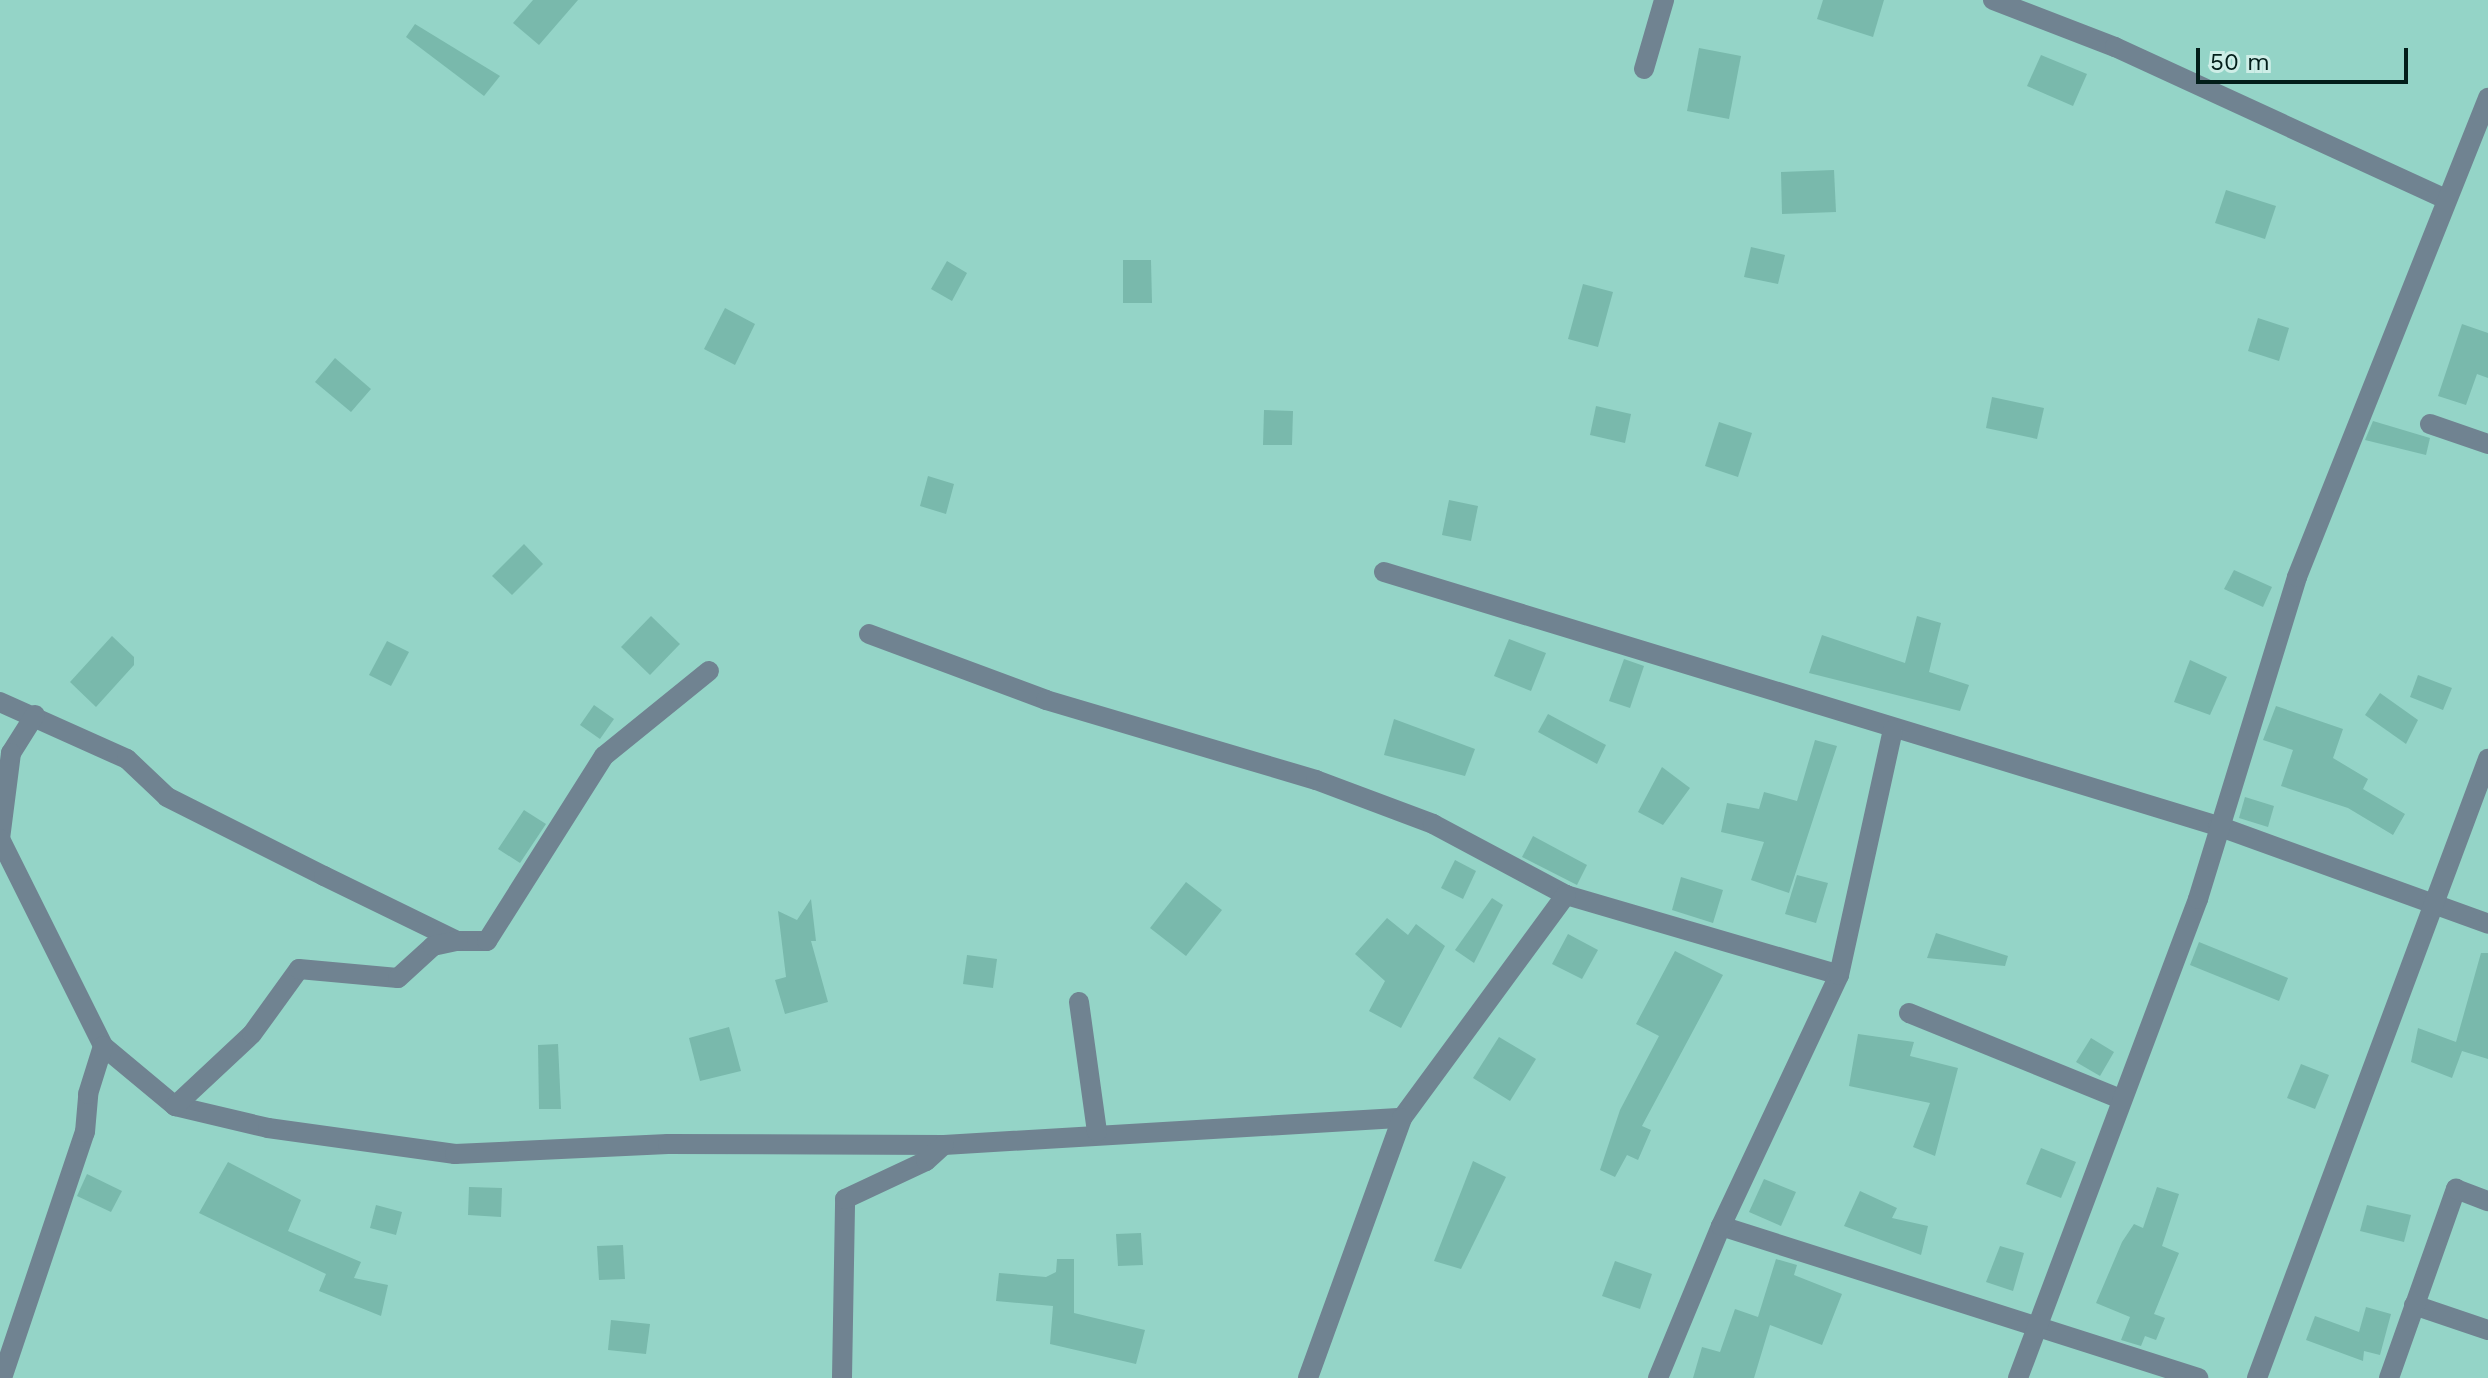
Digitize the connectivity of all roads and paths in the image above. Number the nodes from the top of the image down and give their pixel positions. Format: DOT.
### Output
graph roads {
  1 [pos="1664,0"];
  2 [pos="1993,0"];
  3 [pos="1644,69"];
  4 [pos="2488,98"];
  5 [pos="2445,199"];
  6 [pos="2430,424"];
  7 [pos="2488,444"];
  8 [pos="1384,572"];
  9 [pos="869,634"];
  10 [pos="709,671"];
  11 [pos="0,702"];
  12 [pos="35,715"];
  13 [pos="1893,730"];
  14 [pos="2488,759"];
  15 [pos="2218,826"];
  16 [pos="1566,895"];
  17 [pos="2430,904"];
  18 [pos="2488,924"];
  19 [pos="457,941"];
  20 [pos="1839,975"];
  21 [pos="1079,1002"];
  22 [pos="1909,1013"];
  23 [pos="103,1046"];
  24 [pos="2121,1099"];
  25 [pos="175,1106"];
  26 [pos="1402,1118"];
  27 [pos="1097,1132"];
  28 [pos="944,1145"];
  29 [pos="2488,1201"];
  30 [pos="1721,1226"];
  31 [pos="2414,1305"];
  32 [pos="2039,1323"];
  33 [pos="2488,1330"];
  34 [pos="2,1378"];
  35 [pos="842,1378"];
  36 [pos="1308,1378"];
  37 [pos="1658,1378"];
  38 [pos="2018,1378"];
  39 [pos="2198,1378"];
  40 [pos="2257,1378"];
  41 [pos="2389,1378"];
  1 -- 3 [label="street"];
  2 -- 5 [label="street"];
  4 -- 5 [label="street"];
  5 -- 15 [label="street"];
  6 -- 7 [label="street"];
  8 -- 13 [label="street"];
  9 -- 16 [label="street"];
  10 -- 19 [label="street"];
  11 -- 12 [label="street"];
  12 -- 19 [label="street"];
  12 -- 23 [label="street"];
  13 -- 15 [label="street"];
  13 -- 20 [label="street"];
  14 -- 17 [label="street"];
  15 -- 17 [label="street"];
  15 -- 24 [label="street"];
  16 -- 20 [label="street"];
  16 -- 26 [label="street"];
  17 -- 18 [label="street"];
  17 -- 40 [label="street"];
  19 -- 25 [label="street"];
  20 -- 30 [label="street"];
  21 -- 27 [label="street"];
  22 -- 24 [label="street"];
  23 -- 25 [label="street"];
  23 -- 34 [label="street"];
  24 -- 32 [label="street"];
  25 -- 28 [label="street"];
  26 -- 27 [label="street"];
  26 -- 36 [label="street"];
  27 -- 28 [label="street"];
  28 -- 35 [label="street"];
  29 -- 31 [label="street"];
  30 -- 32 [label="street"];
  30 -- 37 [label="street"];
  31 -- 33 [label="street"];
  31 -- 41 [label="street"];
  32 -- 38 [label="street"];
  32 -- 39 [label="street"];
}
